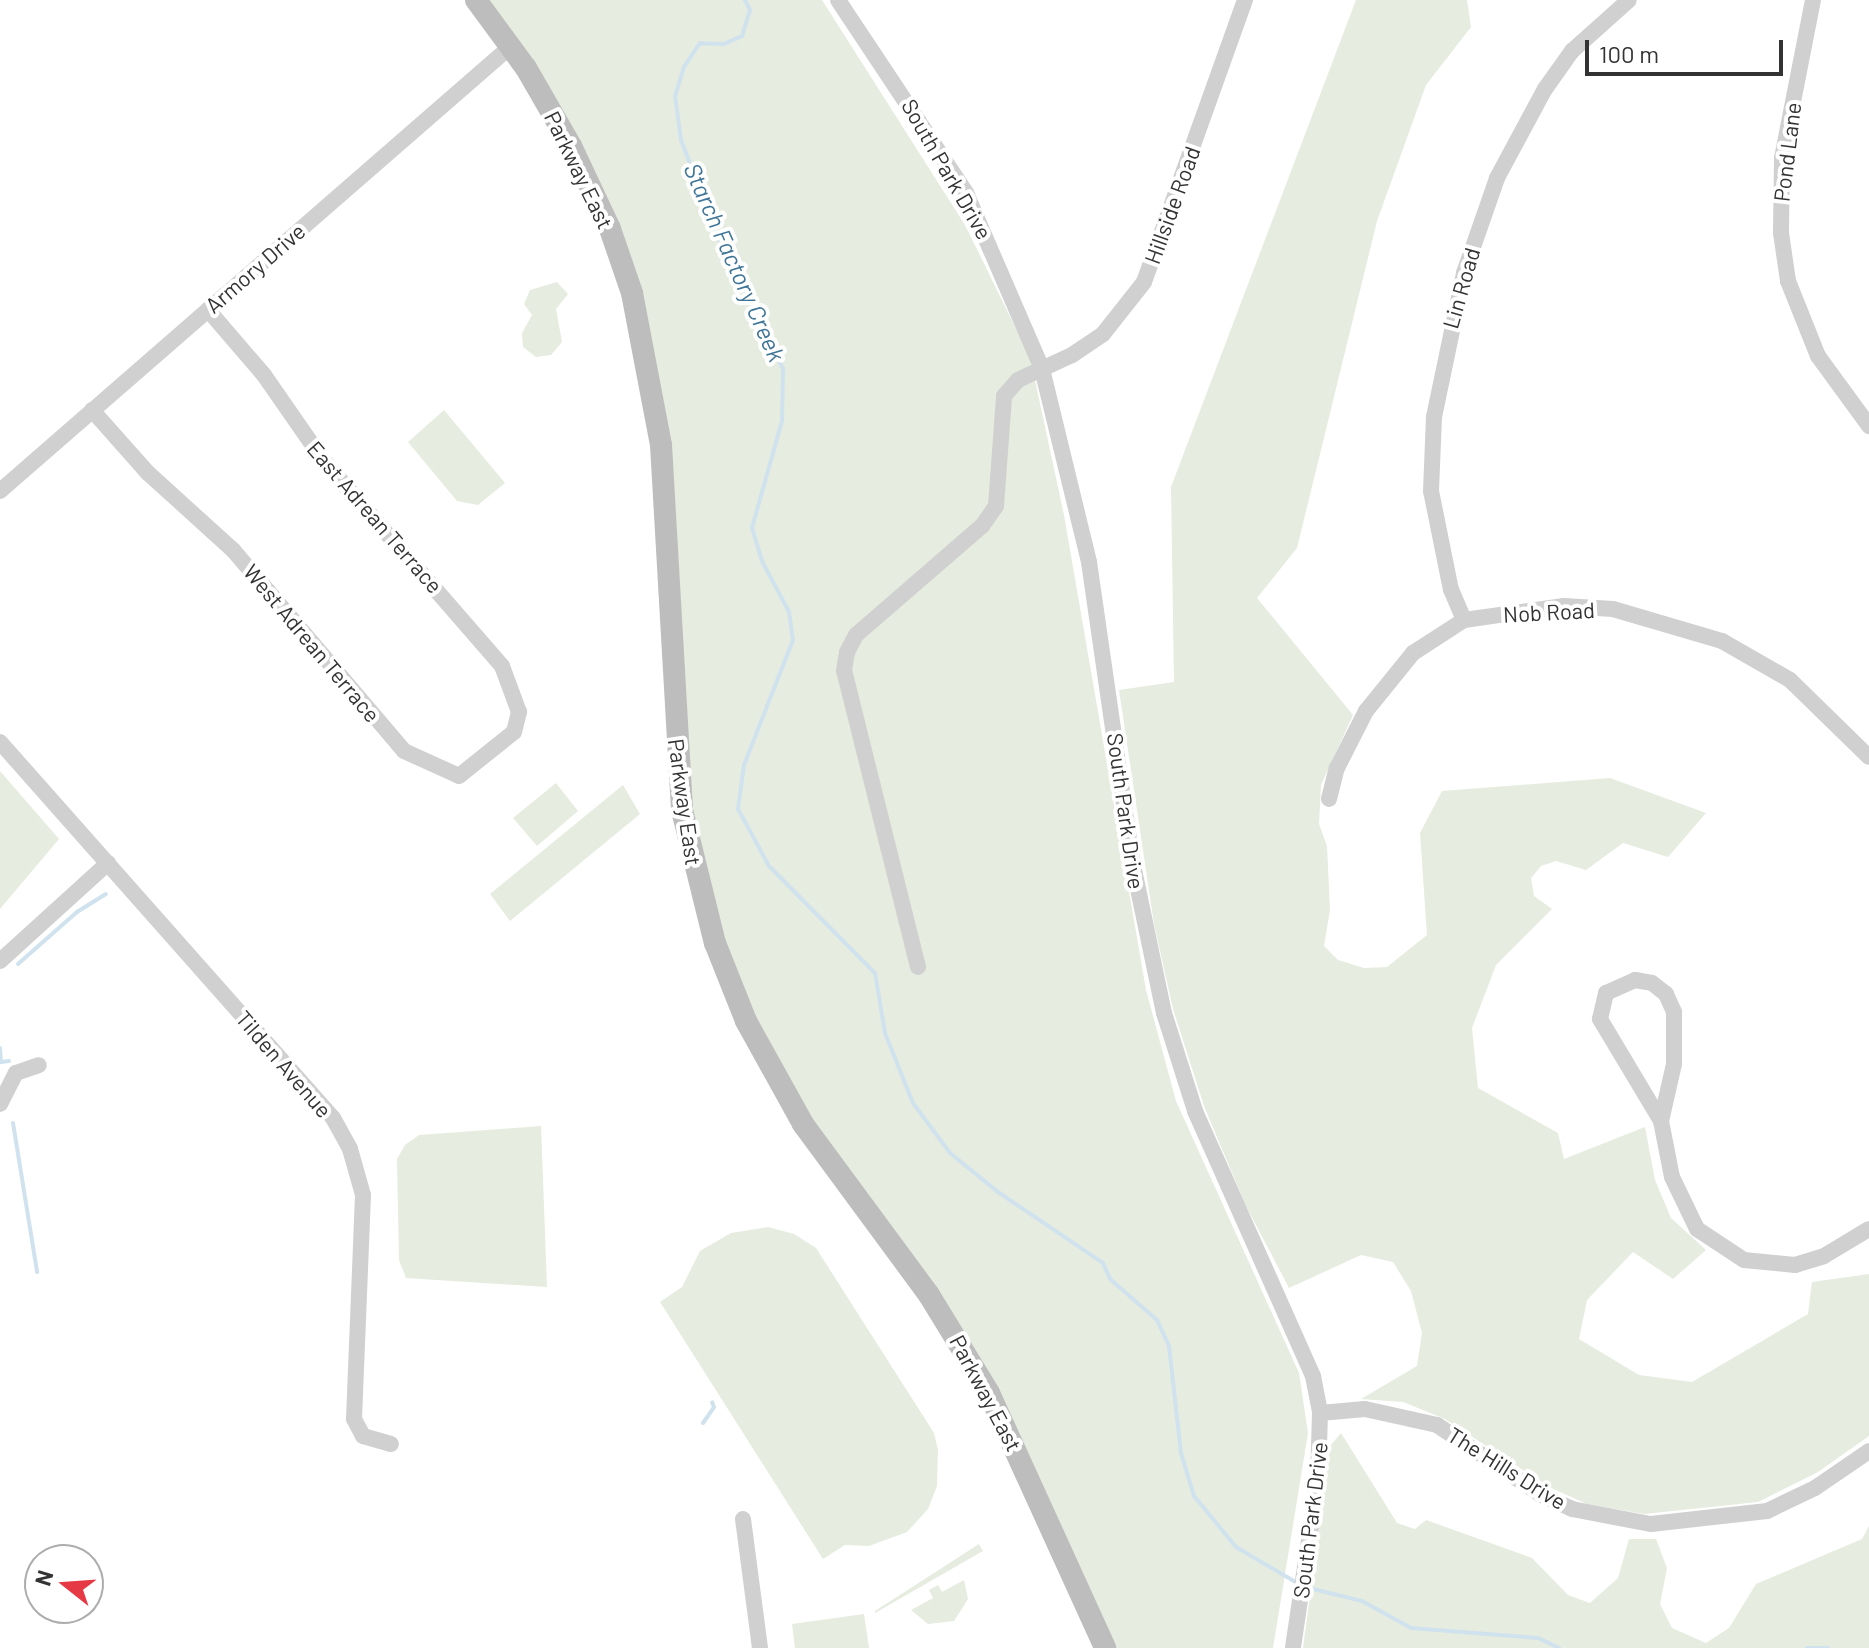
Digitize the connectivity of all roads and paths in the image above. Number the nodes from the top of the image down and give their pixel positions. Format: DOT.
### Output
graph roads {
  1 [pos="476,0"];
  2 [pos="838,0"];
  3 [pos="1245,0"];
  4 [pos="1629,0"];
  5 [pos="1813,0"];
  6 [pos="511,46"];
  7 [pos="208,310"];
  8 [pos="1042,369"];
  9 [pos="92,410"];
  10 [pos="1869,426"];
  11 [pos="0,491"];
  12 [pos="1464,620"];
  13 [pos="511,687"];
  14 [pos="0,742"];
  15 [pos="1869,757"];
  16 [pos="1329,799"];
  17 [pos="108,863"];
  18 [pos="0,961"];
  19 [pos="918,967"];
  20 [pos="39,1065"];
  21 [pos="0,1104"];
  22 [pos="1661,1121"];
  23 [pos="1869,1229"];
  24 [pos="1320,1413"];
  25 [pos="391,1444"];
  26 [pos="1869,1451"];
  27 [pos="743,1519"];
  28 [pos="1078,1596"];
  29 [pos="760,1648"];
  30 [pos="1089,1648"];
  31 [pos="1105,1648"];
  32 [pos="1293,1648"];
  1 -- 6 [label="street, Parkway East"];
  2 -- 8 [label="street, South Park Drive"];
  3 -- 8 [label="street, Hillside Road"];
  4 -- 12 [label="street, Lin Road"];
  5 -- 10 [label="street, Pond Lane"];
  6 -- 7 [label="street, Armory Drive"];
  6 -- 28 [label="street, Parkway East"];
  7 -- 9 [label="street, Armory Drive"];
  7 -- 13 [label="street, East Adrean Terrace"];
  8 -- 19 [label="street, Hillside Road"];
  8 -- 24 [label="street, South Park Drive"];
  9 -- 11 [label="street, Armory Drive"];
  9 -- 13 [label="street, West Adrean Terrace"];
  12 -- 15 [label="street, Nob Road"];
  12 -- 16 [label="street, Nob Road"];
  14 -- 17 [label="street, Tilden Avenue"];
  17 -- 18 [label="street"];
  17 -- 25 [label="street, Tilden Avenue"];
  20 -- 21 [label="street"];
  22 -- 22 [label="street"];
  22 -- 23 [label="street"];
  24 -- 26 [label="street, The Hills Drive"];
  24 -- 32 [label="street, South Park Drive"];
  27 -- 29 [label="street"];
  28 -- 30 [label="street, Parkway East"];
  28 -- 31 [label="street, Parkway East"];
}
